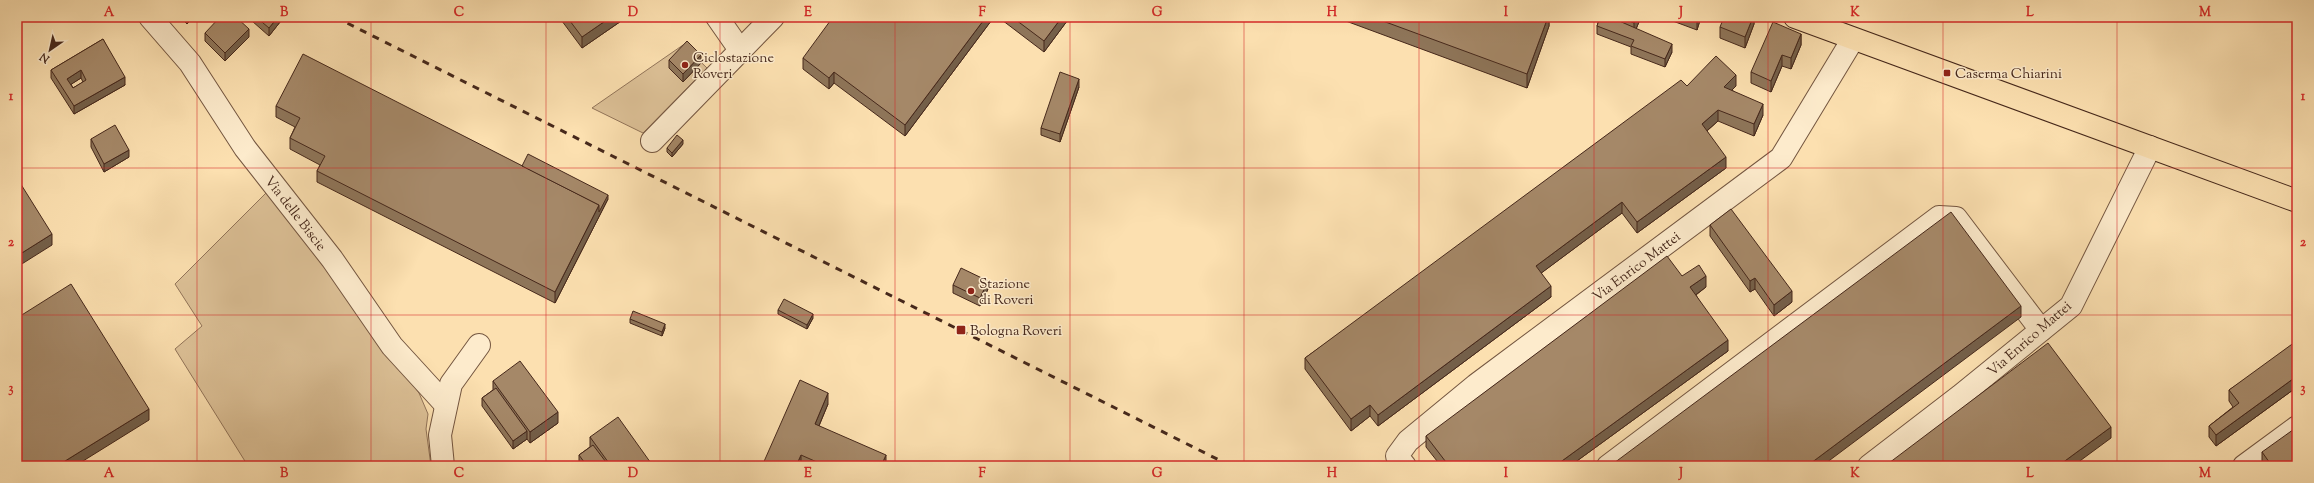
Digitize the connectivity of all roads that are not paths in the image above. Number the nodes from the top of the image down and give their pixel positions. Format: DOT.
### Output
graph roads {
  1 [pos="150,17"];
  2 [pos="716,17"];
  3 [pos="773,17"];
  4 [pos="1795,17"];
  5 [pos="1853,39"];
  6 [pos="740,50"];
  7 [pos="652,141"];
  8 [pos="2150,147"];
  9 [pos="2297,201"];
  10 [pos="2041,330"];
  11 [pos="479,345"];
  12 [pos="446,405"];
  13 [pos="2297,427"];
  14 [pos="443,466"];
  15 [pos="1405,466"];
  16 [pos="1608,466"];
  17 [pos="1869,466"];
  18 [pos="2244,466"];
  1 -- 12 [label="street, Via delle Biscie"];
  2 -- 6 [label="street"];
  3 -- 6 [label="street"];
  4 -- 5 [label="main road"];
  5 -- 8 [label="main road"];
  5 -- 15 [label="street, Via Enrico Mattei"];
  6 -- 7 [label="street"];
  8 -- 9 [label="main road"];
  8 -- 10 [label="street, Via Enrico Mattei"];
  10 -- 16 [label="street"];
  10 -- 17 [label="street, Via Enrico Mattei"];
  11 -- 12 [label="street"];
  12 -- 14 [label="street"];
  13 -- 18 [label="street"];
}
